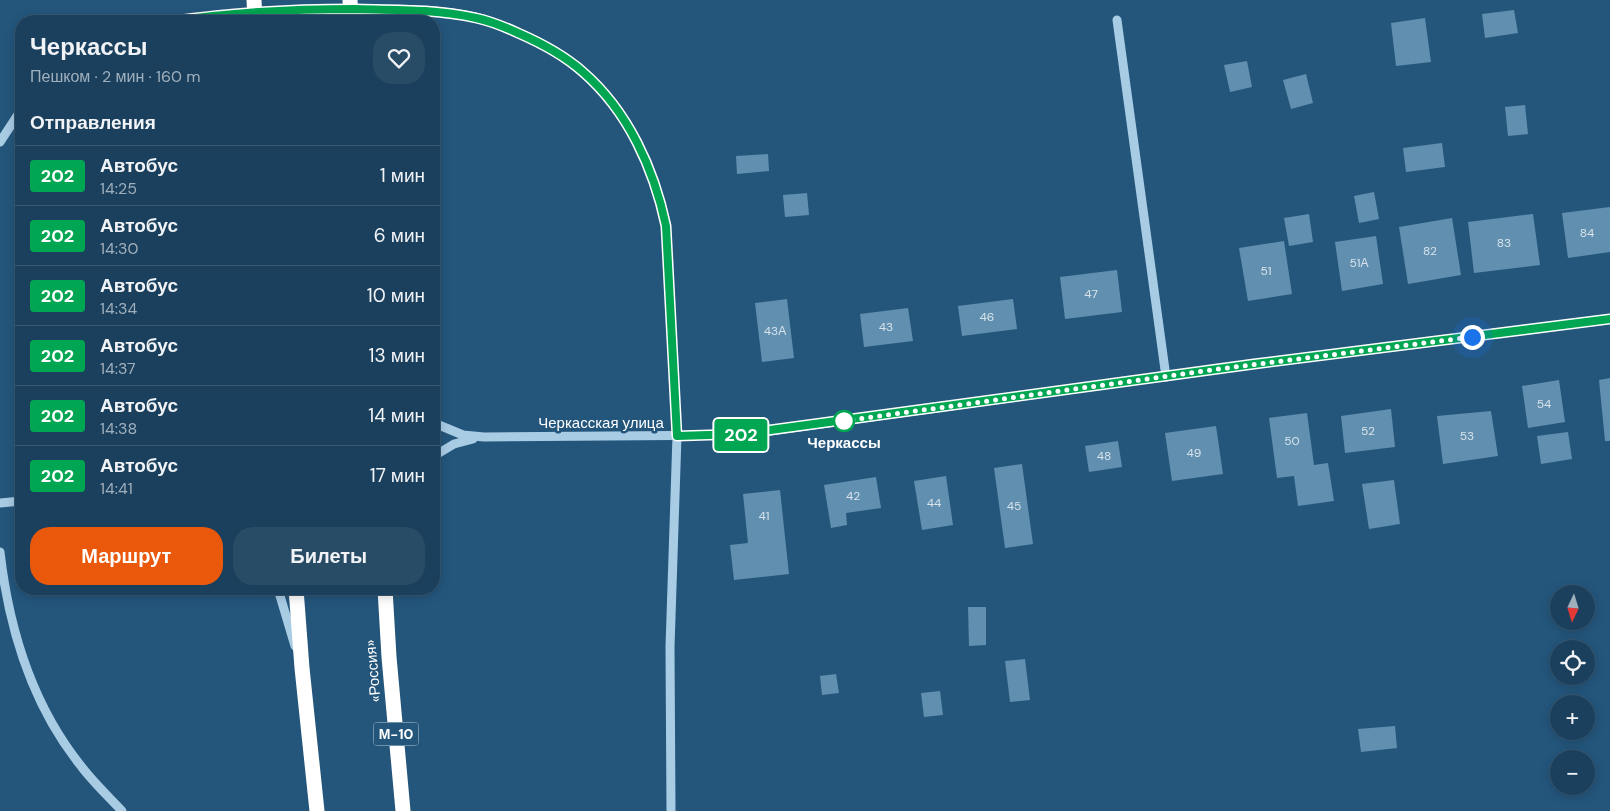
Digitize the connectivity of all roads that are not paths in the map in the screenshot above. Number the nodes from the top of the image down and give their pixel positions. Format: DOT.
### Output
graph roads {
  1 [pos="254,0"];
  2 [pos="350,0"];
  3 [pos="221,15"];
  4 [pos="255,15"];
  5 [pos="351,15"];
  6 [pos="1118,20"];
  7 [pos="15,119"];
  8 [pos="0,142"];
  9 [pos="1610,319"];
  10 [pos="1166,377"];
  11 [pos="440,425"];
  12 [pos="677,436"];
  13 [pos="484,437"];
  14 [pos="440,452"];
  15 [pos="15,502"];
  16 [pos="0,503"];
  17 [pos="0,552"];
  18 [pos="280,595"];
  19 [pos="296,595"];
  20 [pos="385,595"];
  21 [pos="391,595"];
  22 [pos="389,657"];
  23 [pos="302,668"];
  24 [pos="122,811"];
  25 [pos="317,811"];
  26 [pos="403,811"];
  27 [pos="671,811"];
  1 -- 4 [label="highway, bridge"];
  2 -- 5 [label="highway, bridge"];
  3 -- 12 [label="street"];
  6 -- 10 [label="street"];
  7 -- 8 [label="street"];
  9 -- 10 [label="street, Черкасская улица"];
  10 -- 12 [label="street, Черкасская улица"];
  11 -- 13 [label="street, Черкасская улица"];
  12 -- 13 [label="street, Черкасская улица"];
  12 -- 27 [label="street"];
  13 -- 14 [label="street, Черкасская улица"];
  15 -- 16 [label="street"];
  17 -- 24 [label="street"];
  18 -- 23 [label="street"];
  19 -- 23 [label="highway"];
  20 -- 22 [label="highway, «Россия» / М-10"];
  21 -- 22 [label="street"];
  22 -- 26 [label="highway, «Россия» / М-10"];
  23 -- 25 [label="highway"];
}
